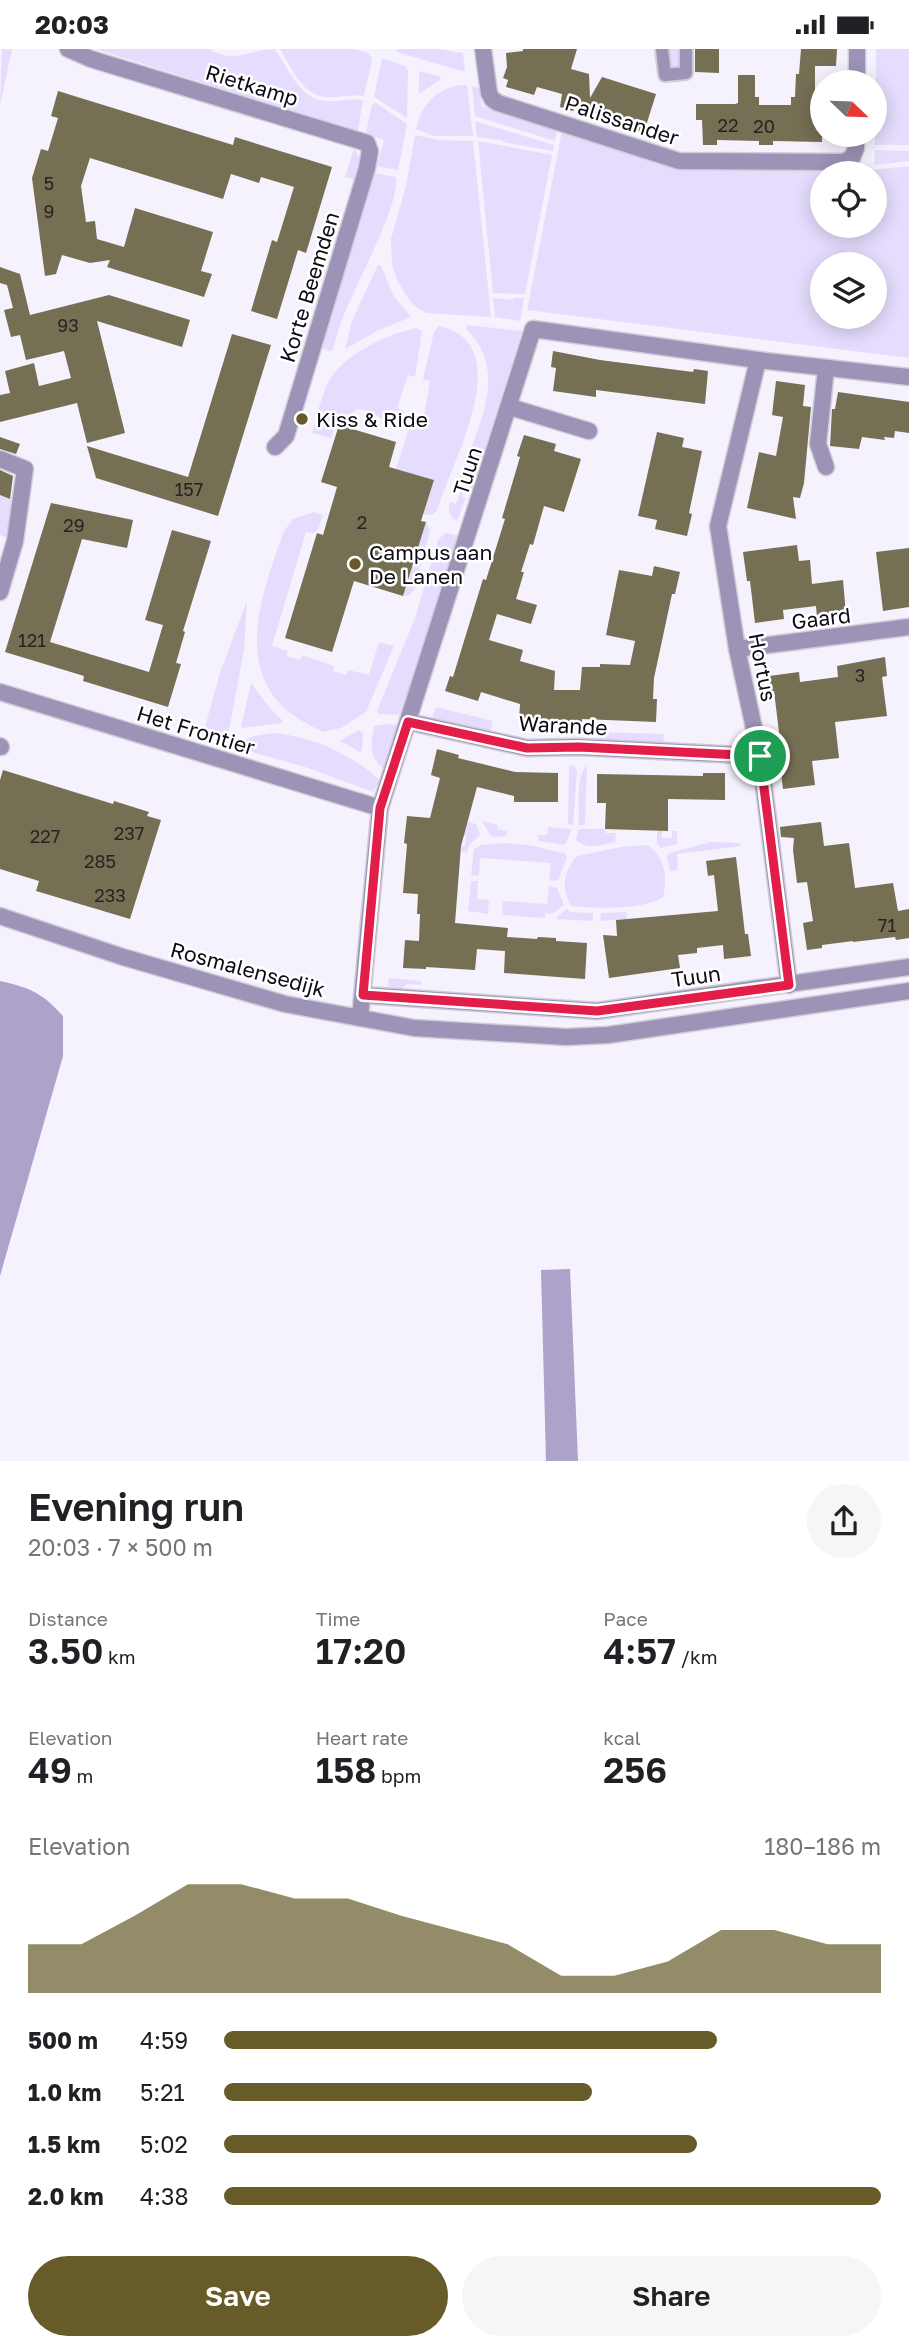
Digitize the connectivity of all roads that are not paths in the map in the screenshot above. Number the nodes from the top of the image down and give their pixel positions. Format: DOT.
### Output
graph roads {
  1 [pos="68,49"];
  2 [pos="483,49"];
  3 [pos="662,49"];
  4 [pos="686,49"];
  5 [pos="857,49"];
  6 [pos="857,70"];
  7 [pos="361,140"];
  8 [pos="856,147"];
  9 [pos="758,360"];
  10 [pos="826,368"];
  11 [pos="909,377"];
  12 [pos="510,407"];
  13 [pos="589,431"];
  14 [pos="275,447"];
  15 [pos="0,459"];
  16 [pos="826,467"];
  17 [pos="0,592"];
  18 [pos="909,627"];
  19 [pos="737,649"];
  20 [pos="0,692"];
  21 [pos="408,722"];
  22 [pos="760,756"];
  23 [pos="380,808"];
  24 [pos="0,916"];
  25 [pos="909,967"];
  26 [pos="789,985"];
  27 [pos="909,991"];
  28 [pos="363,995"];
  29 [pos="360,1018"];
  1 -- 7 [label="street, Rietkamp"];
  2 -- 8 [label="street, Palissander"];
  3 -- 4 [label="street"];
  5 -- 6 [label="street"];
  7 -- 14 [label="street, Korte Beemden"];
  9 -- 10 [label="street, Tuun"];
  9 -- 12 [label="street, Tuun"];
  9 -- 19 [label="street, Hortus"];
  10 -- 11 [label="street, Tuun"];
  10 -- 16 [label="street"];
  12 -- 13 [label="street"];
  12 -- 21 [label="street, Tuun"];
  15 -- 17 [label="street"];
  18 -- 19 [label="street, Gaard"];
  19 -- 22 [label="street, Hortus"];
  20 -- 23 [label="street, Het Frontier"];
  21 -- 22 [label="street, Warande"];
  21 -- 23 [label="street, Tuun"];
  22 -- 26 [label="street, Hortus"];
  23 -- 28 [label="street, Tuun"];
  24 -- 29 [label="street, Rosmalensedijk"];
  25 -- 26 [label="street, Tuun"];
  26 -- 28 [label="street, Tuun"];
  27 -- 29 [label="street, Rosmalensedijk"];
  28 -- 29 [label="street, Tuun"];
}
